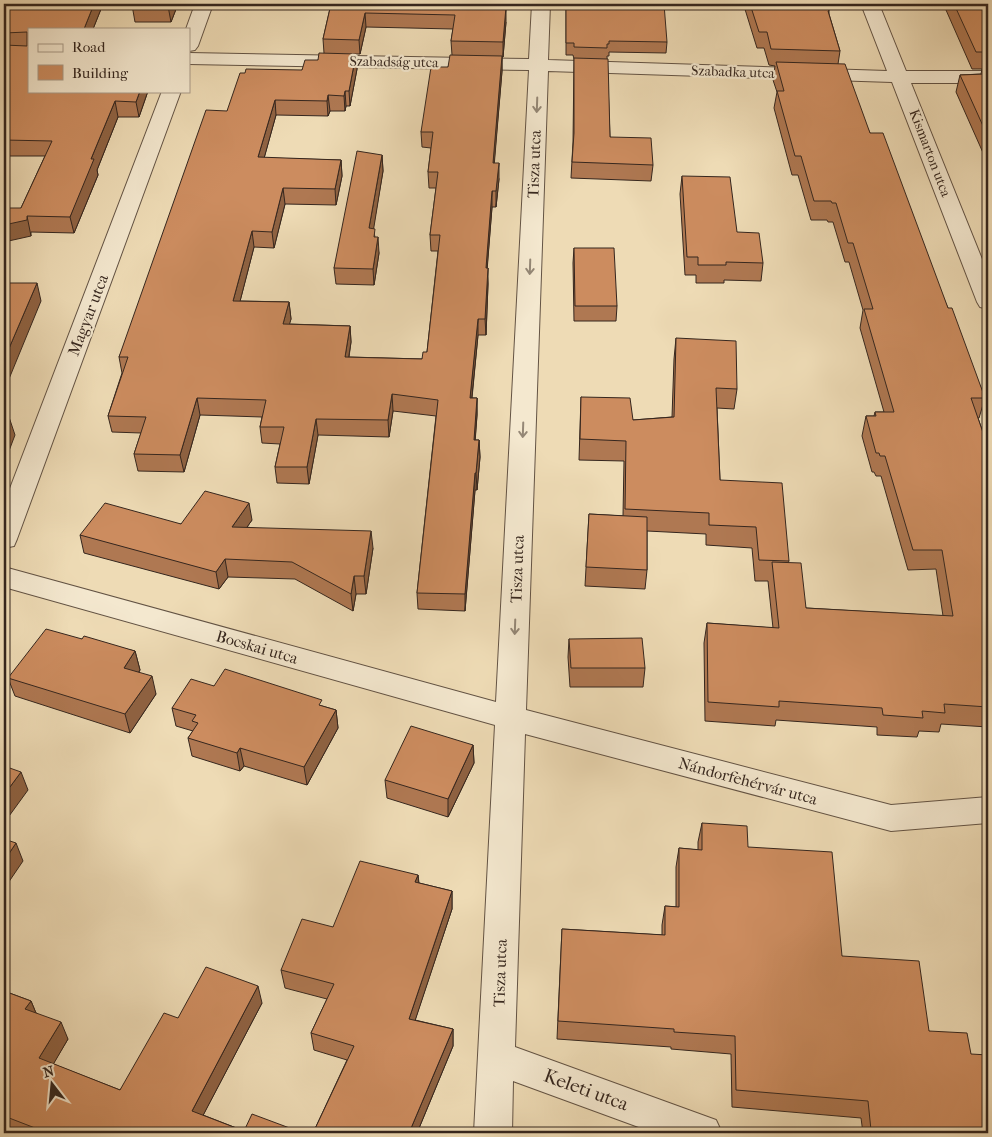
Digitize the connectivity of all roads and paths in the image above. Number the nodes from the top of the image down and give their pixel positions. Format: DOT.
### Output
graph roads {
  1 [pos="204,4"];
  2 [pos="541,4"];
  3 [pos="870,4"];
  4 [pos="190,43"];
  5 [pos="190,58"];
  6 [pos="538,65"];
  7 [pos="988,77"];
  8 [pos="900,78"];
  9 [pos="172,92"];
  10 [pos="988,302"];
  11 [pos="4,539"];
  12 [pos="4,577"];
  13 [pos="511,718"];
  14 [pos="988,810"];
  15 [pos="496,1057"];
  16 [pos="493,1133"];
  17 [pos="703,1133"];
  1 -- 4 [label="street"];
  2 -- 6 [label="street, Tisza utca"];
  3 -- 8 [label="street, Kismarton utca"];
  5 -- 6 [label="street, Szabadság utca"];
  6 -- 8 [label="street, Szabadka utca"];
  6 -- 13 [label="street, Tisza utca, one-way"];
  7 -- 8 [label="street, Szabadka utca"];
  8 -- 10 [label="street, Kismarton utca"];
  9 -- 11 [label="street, Magyar utca"];
  12 -- 13 [label="street, Bocskai utca"];
  13 -- 14 [label="street, Nándorfehérvár utca"];
  13 -- 15 [label="street, Tisza utca"];
  15 -- 16 [label="street, Tisza utca"];
  15 -- 17 [label="street, Keleti utca"];
}
